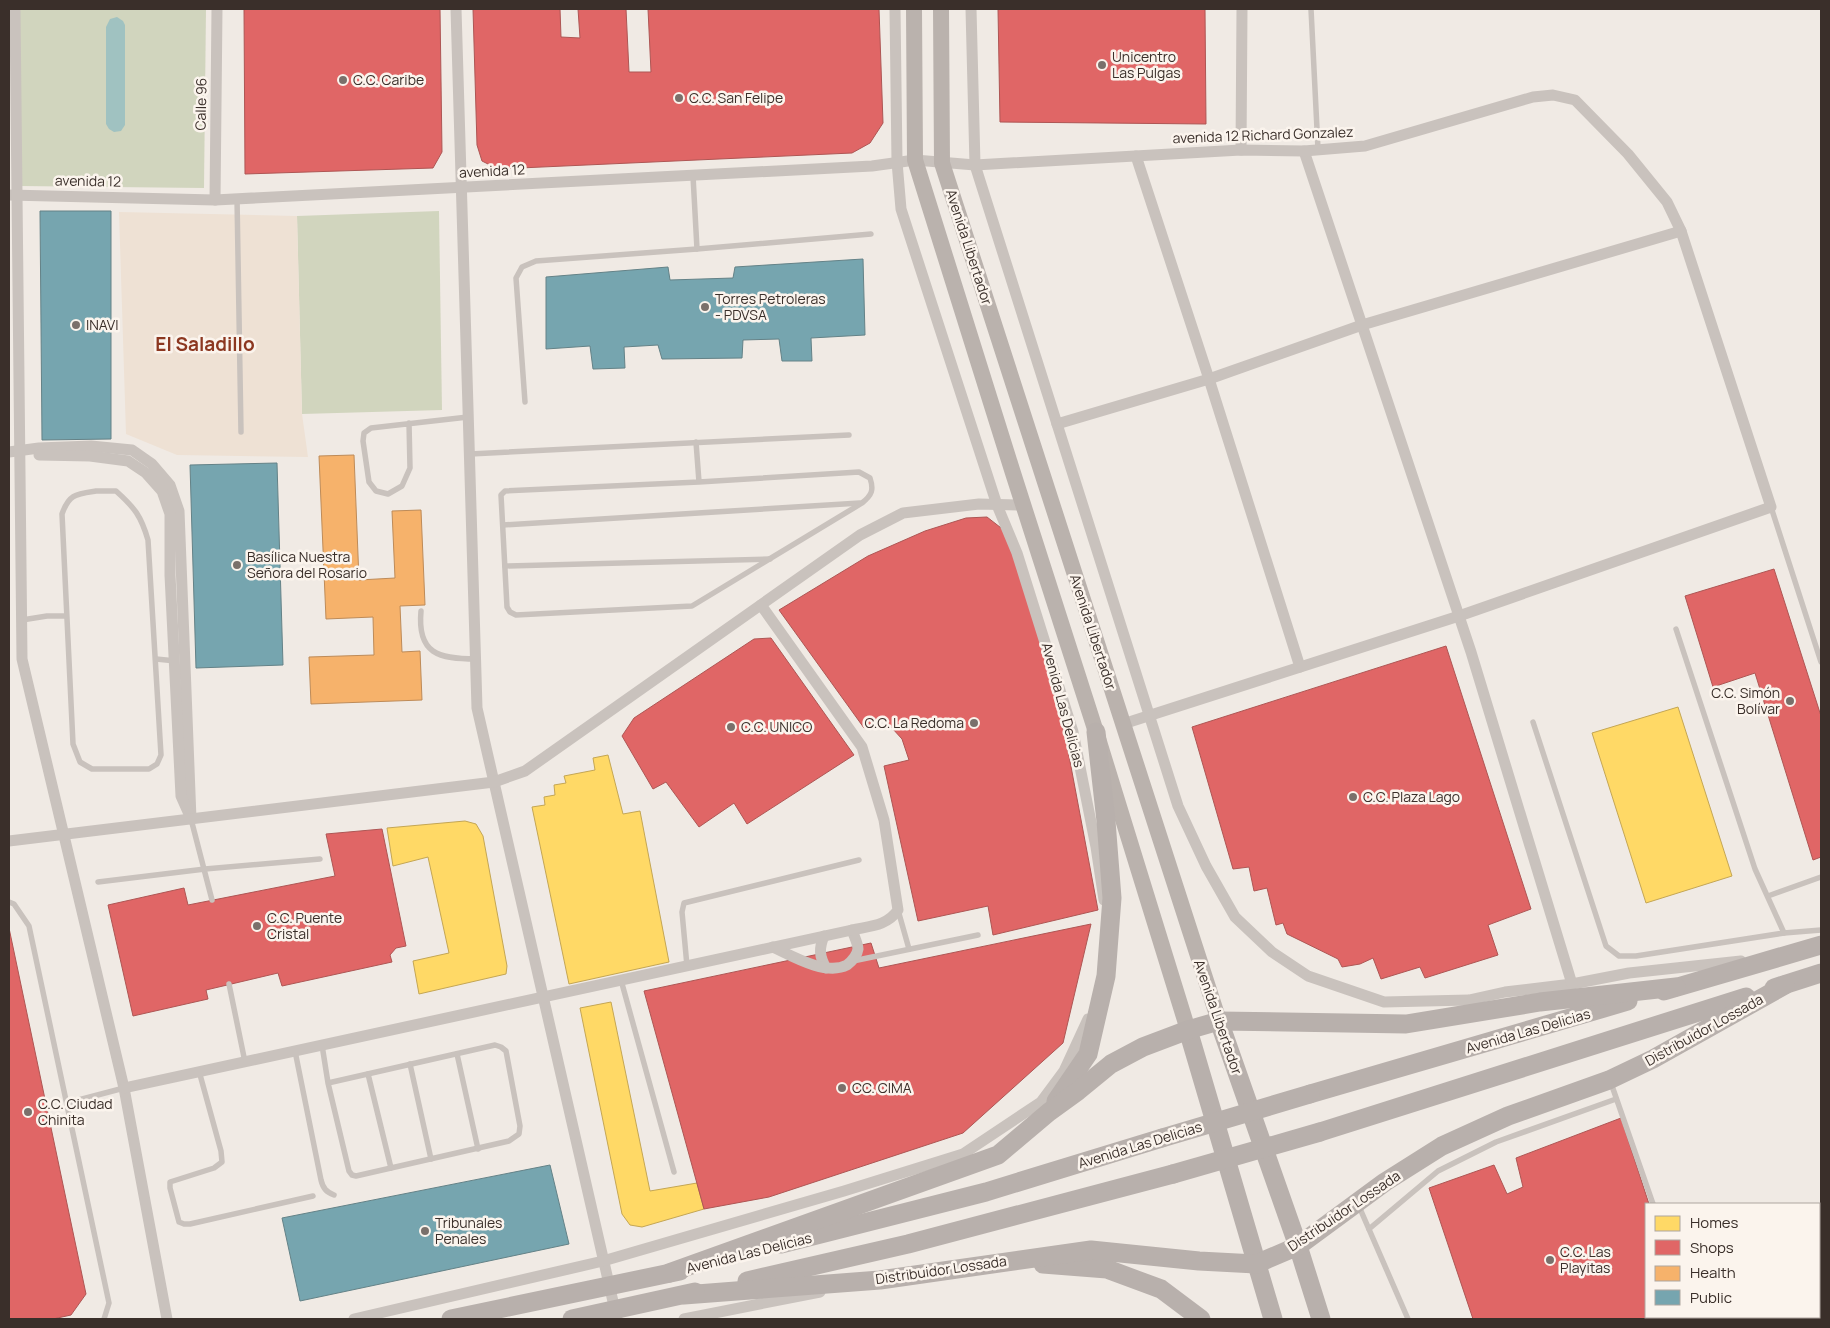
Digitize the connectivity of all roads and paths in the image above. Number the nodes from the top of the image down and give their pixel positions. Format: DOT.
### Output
graph roads {
  1 [pos="15,9"];
  2 [pos="217,9"];
  3 [pos="456,9"];
  4 [pos="895,9"];
  5 [pos="914,9"];
  6 [pos="941,9"];
  7 [pos="971,9"];
  8 [pos="1242,9"];
  9 [pos="1311,9"];
  10 [pos="1318,149"];
  11 [pos="1241,150"];
  12 [pos="1304,151"];
  13 [pos="1136,156"];
  14 [pos="915,160"];
  15 [pos="897,162"];
  16 [pos="942,163"];
  17 [pos="976,165"];
  18 [pos="693,176"];
  19 [pos="460,187"];
  20 [pos="13,195"];
  21 [pos="237,198"];
  22 [pos="215,200"];
  23 [pos="1682,231"];
  24 [pos="871,234"];
  25 [pos="697,248"];
  26 [pos="1362,326"];
  27 [pos="1209,379"];
  28 [pos="525,402"];
  29 [pos="468,418"];
  30 [pos="409,423"];
  31 [pos="1056,424"];
  32 [pos="241,432"];
  33 [pos="849,435"];
  34 [pos="696,442"];
  35 [pos="14,452"];
  36 [pos="470,454"];
  37 [pos="699,482"];
  38 [pos="862,503"];
  39 [pos="1023,504"];
  40 [pos="997,505"];
  41 [pos="1771,507"];
  42 [pos="503,525"];
  43 [pos="771,558"];
  44 [pos="505,566"];
  45 [pos="761,604"];
  46 [pos="421,611"];
  47 [pos="66,616"];
  48 [pos="1459,616"];
  49 [pos="22,620"];
  50 [pos="1676,629"];
  51 [pos="156,659"];
  52 [pos="476,659"];
  53 [pos="179,662"];
  54 [pos="1821,662"];
  55 [pos="1300,666"];
  56 [pos="1148,715"];
  57 [pos="1533,722"];
  58 [pos="1123,724"];
  59 [pos="1096,732"];
  60 [pos="494,782"];
  61 [pos="191,819"];
  62 [pos="63,836"];
  63 [pos="9,841"];
  64 [pos="320,859"];
  65 [pos="859,860"];
  66 [pos="205,869"];
  67 [pos="1821,877"];
  68 [pos="98,882"];
  69 [pos="1768,896"];
  70 [pos="212,900"];
  71 [pos="9,902"];
  72 [pos="898,910"];
  73 [pos="852,930"];
  74 [pos="1821,930"];
  75 [pos="1784,933"];
  76 [pos="978,935"];
  77 [pos="824,936"];
  78 [pos="1821,945"];
  79 [pos="772,947"];
  80 [pos="909,949"];
  81 [pos="1783,956"];
  82 [pos="853,961"];
  83 [pos="687,966"];
  84 [pos="826,968"];
  85 [pos="1821,973"];
  86 [pos="621,980"];
  87 [pos="229,984"];
  88 [pos="1572,984"];
  89 [pos="1785,985"];
  90 [pos="1676,987"];
  91 [pos="543,997"];
  92 [pos="1219,1021"];
  93 [pos="1188,1030"];
  94 [pos="322,1045"];
  95 [pos="295,1051"];
  96 [pos="457,1054"];
  97 [pos="245,1062"];
  98 [pos="410,1064"];
  99 [pos="199,1071"];
  100 [pos="368,1074"];
  101 [pos="1609,1080"];
  102 [pos="328,1083"];
  103 [pos="124,1088"];
  104 [pos="1616,1098"];
  105 [pos="67,1104"];
  106 [pos="1049,1112"];
  107 [pos="478,1149"];
  108 [pos="431,1159"];
  109 [pos="391,1168"];
  110 [pos="674,1172"];
  111 [pos="334,1195"];
  112 [pos="313,1196"];
  113 [pos="1357,1202"];
  114 [pos="1652,1203"];
  115 [pos="1369,1229"];
  116 [pos="1298,1246"];
  117 [pos="1254,1257"];
  118 [pos="604,1261"];
  119 [pos="1007,1261"];
  120 [pos="669,1273"];
  121 [pos="880,1280"];
  122 [pos="609,1286"];
  123 [pos="684,1295"];
  124 [pos="616,1315"];
  125 [pos="104,1319"];
  126 [pos="167,1319"];
  127 [pos="354,1319"];
  128 [pos="451,1319"];
  129 [pos="572,1319"];
  130 [pos="684,1319"];
  131 [pos="1201,1319"];
  132 [pos="1273,1319"];
  133 [pos="1321,1319"];
  134 [pos="1408,1319"];
  1 -- 20 [label="street"];
  2 -- 22 [label="street, Calle 96"];
  3 -- 19 [label="street"];
  4 -- 15 [label="street, Avenida Las Delicias"];
  5 -- 14 [label="main road, Avenida Libertador"];
  6 -- 16 [label="main road, Avenida Libertador"];
  7 -- 17 [label="street"];
  8 -- 11 [label="street"];
  9 -- 10 [label="lane"];
  10 -- 12 [label="street, avenida 12 Richard Gonzalez"];
  10 -- 23 [label="street, avenida 12 Richard Gonzalez"];
  11 -- 12 [label="street, avenida 12 Richard Gonzalez"];
  11 -- 13 [label="street, avenida 12 Richard Gonzalez"];
  12 -- 26 [label="street"];
  13 -- 17 [label="street, avenida 12 Richard Gonzalez"];
  13 -- 27 [label="street"];
  14 -- 15 [label="street, avenida 12"];
  14 -- 16 [label="street, avenida 12"];
  14 -- 39 [label="main road, Avenida Libertador"];
  15 -- 18 [label="street, avenida 12"];
  15 -- 40 [label="street, Avenida Las Delicias"];
  16 -- 17 [label="street, avenida 12"];
  16 -- 58 [label="main road, Avenida Libertador"];
  17 -- 31 [label="street"];
  18 -- 19 [label="street, avenida 12"];
  18 -- 25 [label="lane"];
  19 -- 21 [label="street, avenida 12"];
  19 -- 29 [label="street"];
  20 -- 22 [label="street, avenida 12"];
  20 -- 35 [label="street"];
  21 -- 22 [label="street, avenida 12"];
  21 -- 32 [label="lane"];
  23 -- 26 [label="street"];
  23 -- 41 [label="street"];
  24 -- 25 [label="lane"];
  25 -- 28 [label="lane"];
  26 -- 27 [label="street"];
  26 -- 48 [label="street"];
  27 -- 31 [label="street"];
  27 -- 55 [label="street"];
  29 -- 30 [label="lane"];
  29 -- 36 [label="street"];
  30 -- 30 [label="lane"];
  31 -- 56 [label="street"];
  33 -- 34 [label="lane"];
  34 -- 36 [label="lane"];
  34 -- 37 [label="lane"];
  35 -- 49 [label="street"];
  35 -- 53 [label="street"];
  36 -- 52 [label="street"];
  37 -- 38 [label="lane"];
  37 -- 42 [label="lane"];
  38 -- 42 [label="lane"];
  38 -- 43 [label="lane"];
  39 -- 40 [label="street"];
  39 -- 59 [label="main road, Avenida Libertador"];
  40 -- 45 [label="street"];
  40 -- 118 [label="street, Avenida Las Delicias"];
  41 -- 48 [label="street"];
  41 -- 54 [label="lane"];
  42 -- 44 [label="lane"];
  43 -- 44 [label="lane"];
  43 -- 44 [label="lane"];
  45 -- 60 [label="street"];
  45 -- 72 [label="street"];
  46 -- 52 [label="lane"];
  47 -- 49 [label="lane"];
  47 -- 51 [label="lane"];
  47 -- 51 [label="lane"];
  48 -- 55 [label="street"];
  48 -- 88 [label="street"];
  49 -- 62 [label="street"];
  50 -- 69 [label="lane"];
  51 -- 53 [label="lane"];
  52 -- 60 [label="street"];
  53 -- 61 [label="street"];
  55 -- 56 [label="street"];
  56 -- 58 [label="street"];
  56 -- 88 [label="street"];
  57 -- 75 [label="lane"];
  58 -- 92 [label="main road, Avenida Libertador"];
  59 -- 93 [label="main road, Avenida Libertador"];
  59 -- 106 [label="main road"];
  60 -- 61 [label="street"];
  60 -- 91 [label="street"];
  61 -- 62 [label="street"];
  61 -- 66 [label="lane"];
  62 -- 63 [label="street"];
  62 -- 103 [label="street"];
  64 -- 66 [label="lane"];
  65 -- 83 [label="lane"];
  66 -- 68 [label="lane"];
  66 -- 70 [label="lane"];
  67 -- 69 [label="lane"];
  69 -- 75 [label="lane"];
  71 -- 105 [label="lane"];
  72 -- 73 [label="street"];
  72 -- 80 [label="lane"];
  73 -- 77 [label="street"];
  73 -- 82 [label="street"];
  74 -- 75 [label="lane"];
  76 -- 80 [label="lane"];
  77 -- 79 [label="street"];
  77 -- 84 [label="street"];
  78 -- 81 [label="main road, Avenida Las Delicias"];
  79 -- 83 [label="street"];
  79 -- 84 [label="street"];
  80 -- 82 [label="lane"];
  81 -- 88 [label="street"];
  81 -- 90 [label="main road, Avenida Las Delicias"];
  82 -- 84 [label="street"];
  83 -- 86 [label="street"];
  85 -- 89 [label="main road, Avenida Las Delicias"];
  86 -- 91 [label="street"];
  86 -- 110 [label="lane"];
  87 -- 97 [label="lane"];
  89 -- 101 [label="main road, Distribuidor Lossada"];
  89 -- 123 [label="main road, Avenida Las Delicias, bridge"];
  90 -- 92 [label="main road"];
  90 -- 120 [label="main road, Avenida Las Delicias, bridge"];
  91 -- 94 [label="street"];
  91 -- 118 [label="street"];
  92 -- 93 [label="main road"];
  92 -- 116 [label="main road, Avenida Libertador"];
  93 -- 106 [label="main road"];
  93 -- 117 [label="main road, Avenida Libertador"];
  94 -- 95 [label="street"];
  94 -- 102 [label="lane"];
  95 -- 97 [label="street"];
  95 -- 111 [label="lane"];
  96 -- 98 [label="lane"];
  96 -- 107 [label="lane"];
  96 -- 107 [label="lane"];
  97 -- 99 [label="street"];
  98 -- 100 [label="lane"];
  98 -- 108 [label="lane"];
  99 -- 103 [label="street"];
  99 -- 112 [label="lane"];
  100 -- 102 [label="lane"];
  100 -- 109 [label="lane"];
  101 -- 104 [label="lane"];
  101 -- 113 [label="main road, Distribuidor Lossada"];
  102 -- 109 [label="lane"];
  103 -- 105 [label="lane"];
  103 -- 126 [label="street"];
  104 -- 114 [label="lane"];
  104 -- 115 [label="lane"];
  105 -- 125 [label="lane"];
  106 -- 120 [label="main road"];
  107 -- 108 [label="lane"];
  108 -- 109 [label="lane"];
  113 -- 115 [label="lane"];
  113 -- 116 [label="main road, Distribuidor Lossada"];
  115 -- 134 [label="lane"];
  116 -- 117 [label="main road, Distribuidor Lossada"];
  116 -- 133 [label="main road, Avenida Libertador"];
  117 -- 119 [label="main road, Distribuidor Lossada"];
  117 -- 132 [label="main road, Avenida Libertador"];
  118 -- 122 [label="street"];
  118 -- 127 [label="street, Avenida Las Delicias"];
  119 -- 121 [label="main road, Distribuidor Lossada"];
  119 -- 131 [label="main road"];
  120 -- 122 [label="main road, Avenida Las Delicias"];
  121 -- 123 [label="main road, Distribuidor Lossada"];
  121 -- 130 [label="street"];
  122 -- 124 [label="street"];
  122 -- 128 [label="main road, Avenida Las Delicias"];
  123 -- 124 [label="main road, Avenida Las Delicias"];
  124 -- 129 [label="main road, Avenida Las Delicias"];
}
